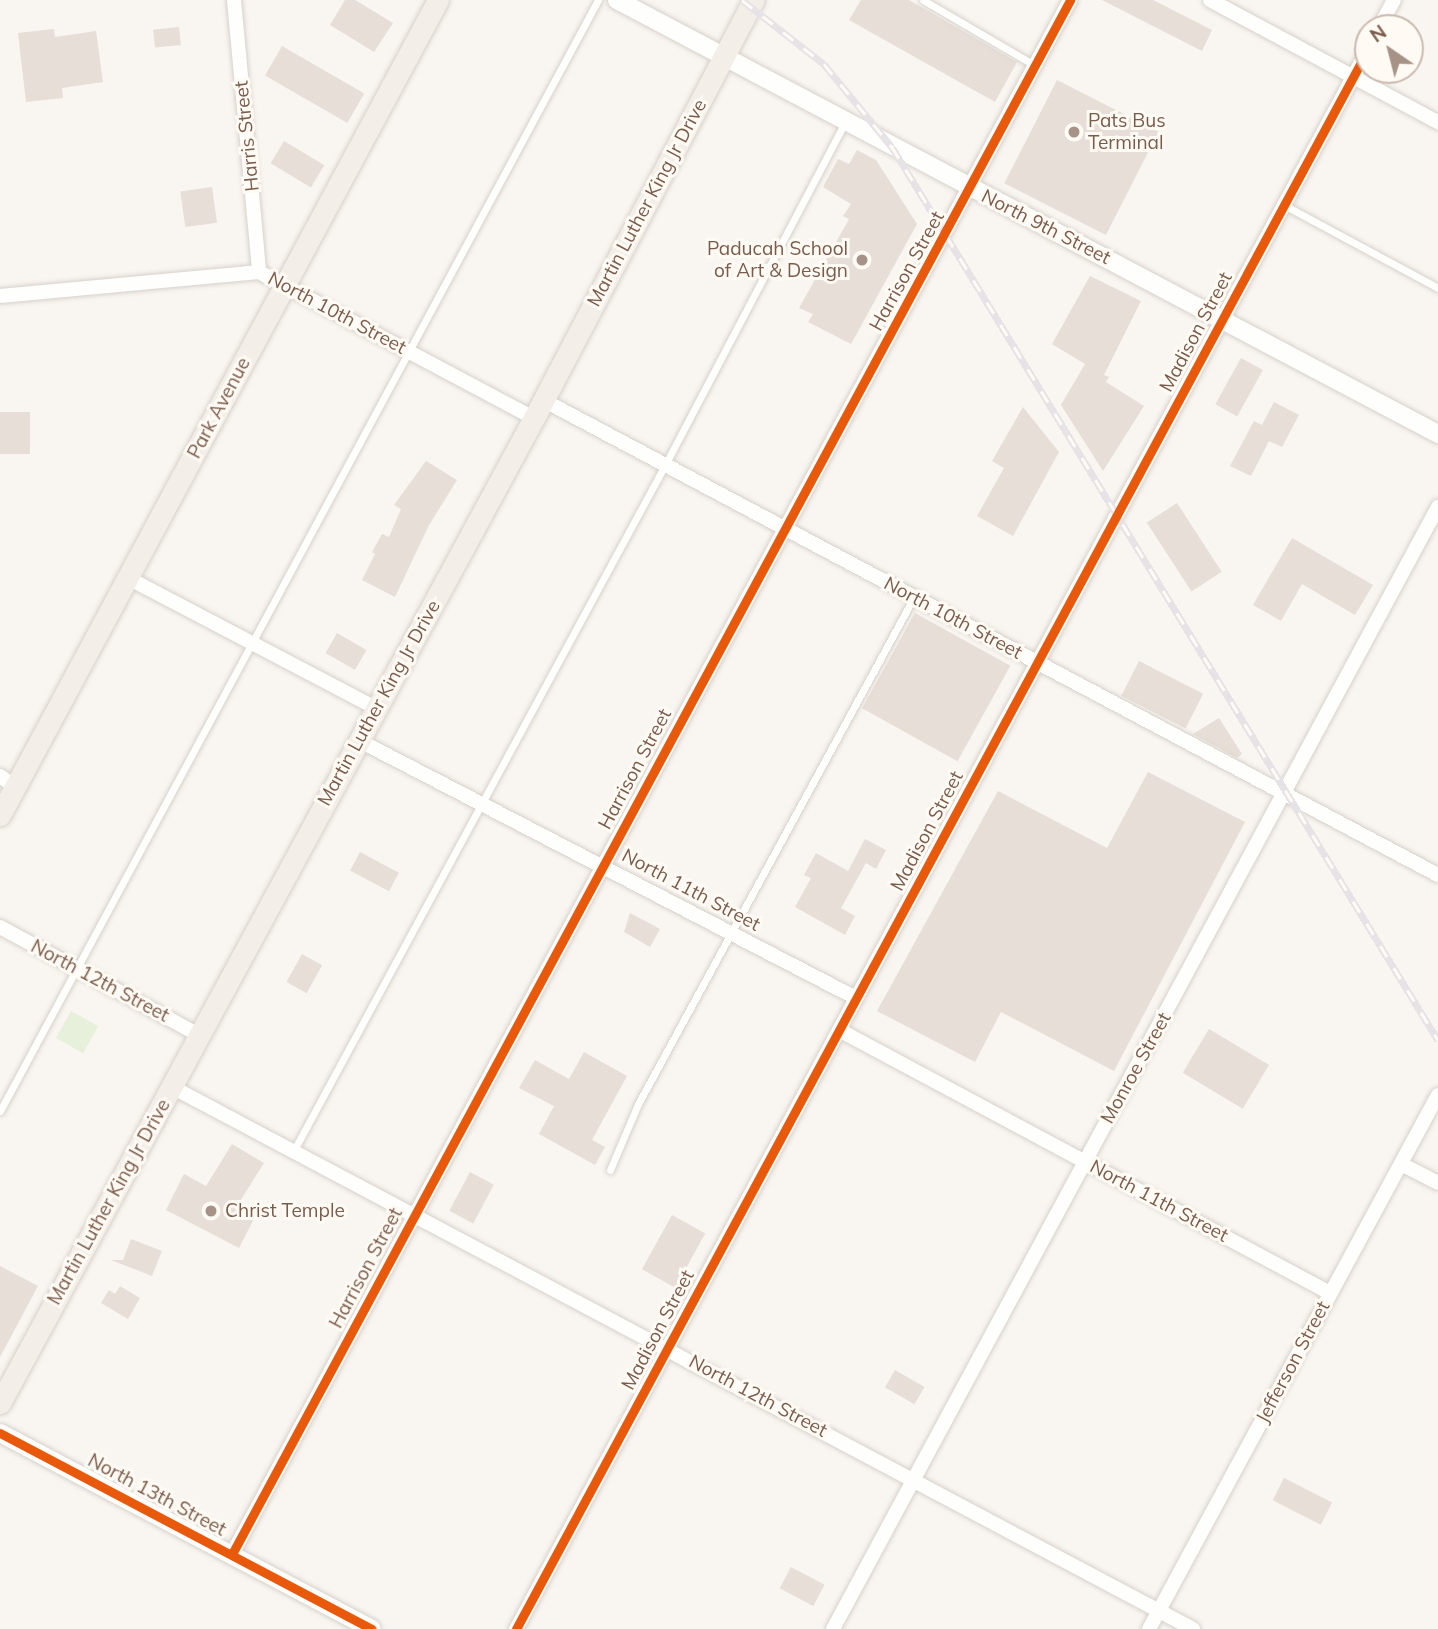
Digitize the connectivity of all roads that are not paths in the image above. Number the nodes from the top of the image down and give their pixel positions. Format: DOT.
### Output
graph roads {
  1 [pos="234,0"];
  2 [pos="438,0"];
  3 [pos="598,0"];
  4 [pos="617,0"];
  5 [pos="753,0"];
  6 [pos="923,0"];
  7 [pos="1070,0"];
  8 [pos="1210,0"];
  9 [pos="722,59"];
  10 [pos="1036,66"];
  11 [pos="1353,76"];
  12 [pos="845,122"];
  13 [pos="1438,122"];
  14 [pos="972,189"];
  15 [pos="1284,205"];
  16 [pos="259,272"];
  17 [pos="285,285"];
  18 [pos="1438,289"];
  19 [pos="0,296"];
  20 [pos="1223,318"];
  21 [pos="407,351"];
  22 [pos="538,409"];
  23 [pos="1438,434"];
  24 [pos="665,465"];
  25 [pos="1438,507"];
  26 [pos="785,528"];
  27 [pos="128,578"];
  28 [pos="914,597"];
  29 [pos="250,643"];
  30 [pos="1037,663"];
  31 [pos="376,708"];
  32 [pos="358,740"];
  33 [pos="7,782"];
  34 [pos="1286,794"];
  35 [pos="483,803"];
  36 [pos="0,815"];
  37 [pos="604,863"];
  38 [pos="1438,875"];
  39 [pos="0,927"];
  40 [pos="730,931"];
  41 [pos="77,969"];
  42 [pos="856,998"];
  43 [pos="839,1030"];
  44 [pos="199,1035"];
  45 [pos="172,1087"];
  46 [pos="1438,1095"];
  47 [pos="0,1111"];
  48 [pos="294,1150"];
  49 [pos="1085,1161"];
  50 [pos="1403,1165"];
  51 [pos="610,1170"];
  52 [pos="1438,1183"];
  53 [pos="415,1213"];
  54 [pos="1330,1293"];
  55 [pos="668,1348"];
  56 [pos="0,1403"];
  57 [pos="0,1433"];
  58 [pos="913,1479"];
  59 [pos="232,1554"];
  60 [pos="1159,1611"];
  61 [pos="371,1629"];
  62 [pos="516,1629"];
  63 [pos="832,1629"];
  64 [pos="1149,1629"];
  65 [pos="1193,1629"];
  1 -- 16 [label="street, Harris Street"];
  2 -- 17 [label="main road, Park Avenue"];
  3 -- 21 [label="lane"];
  4 -- 9 [label="street, North 9th Street"];
  5 -- 9 [label="main road, Martin Luther King Jr Drive"];
  6 -- 10 [label="lane"];
  7 -- 10 [label="street, Harrison Street"];
  8 -- 11 [label="street"];
  9 -- 12 [label="street, North 9th Street"];
  9 -- 22 [label="main road, Martin Luther King Jr Drive"];
  10 -- 14 [label="street, Harrison Street"];
  11 -- 13 [label="street"];
  11 -- 15 [label="street, Madison Street"];
  12 -- 14 [label="street, North 9th Street"];
  12 -- 24 [label="lane"];
  14 -- 20 [label="street, North 9th Street"];
  14 -- 26 [label="street, Harrison Street"];
  15 -- 18 [label="lane"];
  15 -- 20 [label="street, Madison Street"];
  16 -- 17 [label="street, North 10th Street"];
  16 -- 19 [label="street, North 10th Street"];
  17 -- 21 [label="street, North 10th Street"];
  17 -- 27 [label="main road, Park Avenue"];
  20 -- 23 [label="street, North 9th Street"];
  20 -- 30 [label="street, Madison Street"];
  21 -- 22 [label="street, North 10th Street"];
  21 -- 29 [label="lane"];
  22 -- 24 [label="street, North 10th Street"];
  22 -- 31 [label="main road, Martin Luther King Jr Drive"];
  24 -- 26 [label="street, North 10th Street"];
  24 -- 35 [label="lane"];
  25 -- 34 [label="street, Monroe Street"];
  26 -- 28 [label="street, North 10th Street"];
  26 -- 37 [label="street, Harrison Street"];
  27 -- 29 [label="street"];
  27 -- 33 [label="main road, Park Avenue"];
  28 -- 30 [label="street, North 10th Street"];
  28 -- 40 [label="lane"];
  29 -- 31 [label="street"];
  29 -- 41 [label="lane"];
  30 -- 34 [label="street, North 10th Street"];
  30 -- 42 [label="street, Madison Street"];
  31 -- 32 [label="main road, Martin Luther King Jr Drive"];
  32 -- 35 [label="street, North 11th Street"];
  32 -- 44 [label="main road, Martin Luther King Jr Drive"];
  33 -- 36 [label="main road, Park Avenue"];
  34 -- 38 [label="street, North 10th Street"];
  34 -- 49 [label="street, Monroe Street"];
  35 -- 37 [label="street, North 11th Street"];
  35 -- 48 [label="lane"];
  37 -- 40 [label="street, North 11th Street"];
  37 -- 53 [label="street, Harrison Street"];
  39 -- 41 [label="street, North 12th Street"];
  40 -- 42 [label="street, North 11th Street"];
  40 -- 51 [label="lane"];
  41 -- 44 [label="street, North 12th Street"];
  41 -- 47 [label="lane"];
  42 -- 43 [label="street, Madison Street"];
  43 -- 49 [label="street, North 11th Street"];
  43 -- 55 [label="street, Madison Street"];
  44 -- 45 [label="main road, Martin Luther King Jr Drive"];
  45 -- 48 [label="street, North 12th Street"];
  45 -- 56 [label="main road, Martin Luther King Jr Drive"];
  46 -- 50 [label="street, Jefferson Street"];
  48 -- 53 [label="street, North 12th Street"];
  49 -- 54 [label="street, North 11th Street"];
  49 -- 58 [label="street, Monroe Street"];
  50 -- 52 [label="street"];
  50 -- 54 [label="street, Jefferson Street"];
  53 -- 55 [label="street, North 12th Street"];
  53 -- 59 [label="street, Harrison Street"];
  54 -- 60 [label="street, Jefferson Street"];
  55 -- 58 [label="street, North 12th Street"];
  55 -- 62 [label="street, Madison Street"];
  57 -- 59 [label="street, North 13th Street"];
  58 -- 60 [label="street, North 12th Street"];
  58 -- 63 [label="street, Monroe Street"];
  59 -- 61 [label="street, North 13th Street"];
  60 -- 64 [label="street, Jefferson Street"];
  60 -- 65 [label="street, North 12th Street"];
}
